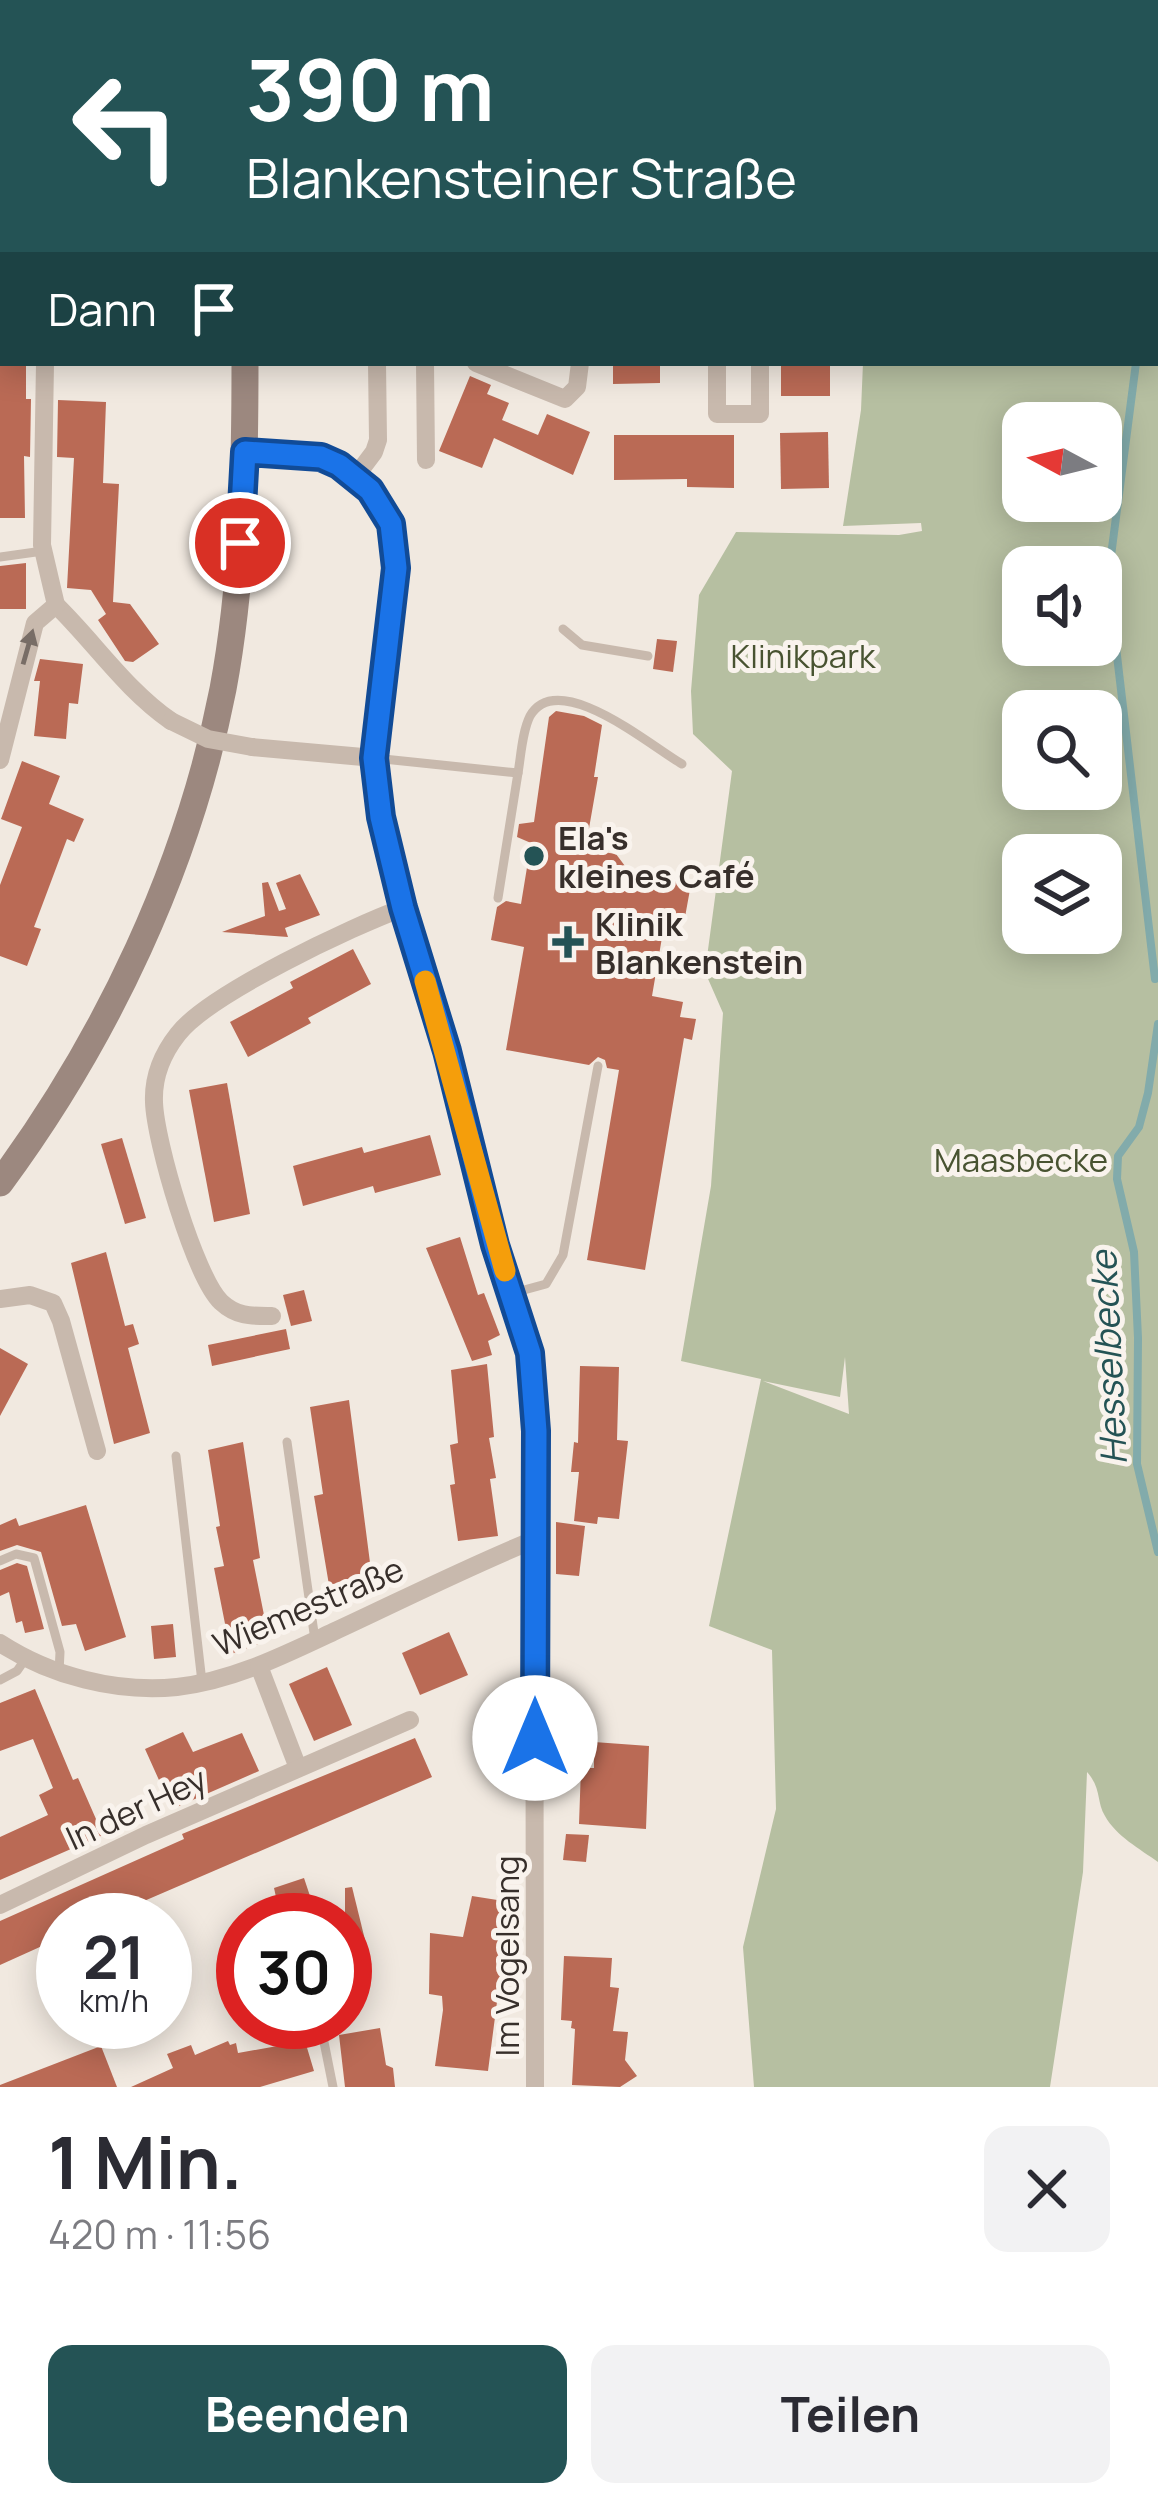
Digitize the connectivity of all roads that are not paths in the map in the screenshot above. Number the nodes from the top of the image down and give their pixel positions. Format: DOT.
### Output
graph roads {
  1 [pos="45,366"];
  2 [pos="245,366"];
  3 [pos="376,366"];
  4 [pos="425,366"];
  5 [pos="483,366"];
  6 [pos="580,366"];
  7 [pos="717,366"];
  8 [pos="760,366"];
  9 [pos="245,452"];
  10 [pos="426,460"];
  11 [pos="356,476"];
  12 [pos="43,550"];
  13 [pos="0,557"];
  14 [pos="56,605"];
  15 [pos="563,629"];
  16 [pos="648,656"];
  17 [pos="374,758"];
  18 [pos="0,760"];
  19 [pos="682,764"];
  20 [pos="518,773"];
  21 [pos="497,898"];
  22 [pos="403,908"];
  23 [pos="598,1066"];
  24 [pos="0,1183"];
  25 [pos="513,1293"];
  26 [pos="0,1299"];
  27 [pos="272,1316"];
  28 [pos="287,1442"];
  29 [pos="97,1450"];
  30 [pos="176,1456"];
  31 [pos="536,1539"];
  32 [pos="0,1561"];
  33 [pos="315,1640"];
  34 [pos="0,1643"];
  35 [pos="26,1658"];
  36 [pos="259,1666"];
  37 [pos="59,1673"];
  38 [pos="0,1680"];
  39 [pos="202,1682"];
  40 [pos="410,1720"];
  41 [pos="298,1768"];
  42 [pos="0,1905"];
  43 [pos="325,2049"];
  44 [pos="333,2087"];
  45 [pos="535,2087"];
  1 -- 12 [label="street"];
  2 -- 9 [label="main road"];
  3 -- 11 [label="street"];
  4 -- 10 [label="street"];
  5 -- 6 [label="street"];
  7 -- 8 [label="street"];
  9 -- 11 [label="street"];
  9 -- 24 [label="main road"];
  11 -- 17 [label="street, Im Vogelsang"];
  12 -- 13 [label="lane"];
  12 -- 14 [label="street"];
  14 -- 17 [label="street, bridge"];
  18 -- 14 [label="street, one-way"];
  15 -- 16 [label="lane"];
  17 -- 20 [label="lane"];
  17 -- 22 [label="street, Im Vogelsang"];
  19 -- 20 [label="lane"];
  20 -- 21 [label="lane"];
  22 -- 25 [label="street, Im Vogelsang"];
  22 -- 27 [label="street"];
  23 -- 25 [label="lane"];
  25 -- 31 [label="street, Im Vogelsang"];
  26 -- 29 [label="street"];
  28 -- 33 [label="lane"];
  30 -- 39 [label="lane"];
  31 -- 33 [label="street, Wiemestraße"];
  31 -- 45 [label="street, Im Vogelsang"];
  32 -- 37 [label="lane"];
  33 -- 36 [label="street, Wiemestraße"];
  34 -- 35 [label="street, Wiemestraße"];
  35 -- 37 [label="street, Wiemestraße"];
  35 -- 38 [label="lane"];
  36 -- 39 [label="street, Wiemestraße"];
  36 -- 41 [label="street"];
  37 -- 39 [label="street, Wiemestraße"];
  40 -- 41 [label="street, In der Hey"];
  41 -- 42 [label="street, In der Hey"];
  43 -- 44 [label="lane"];
}
